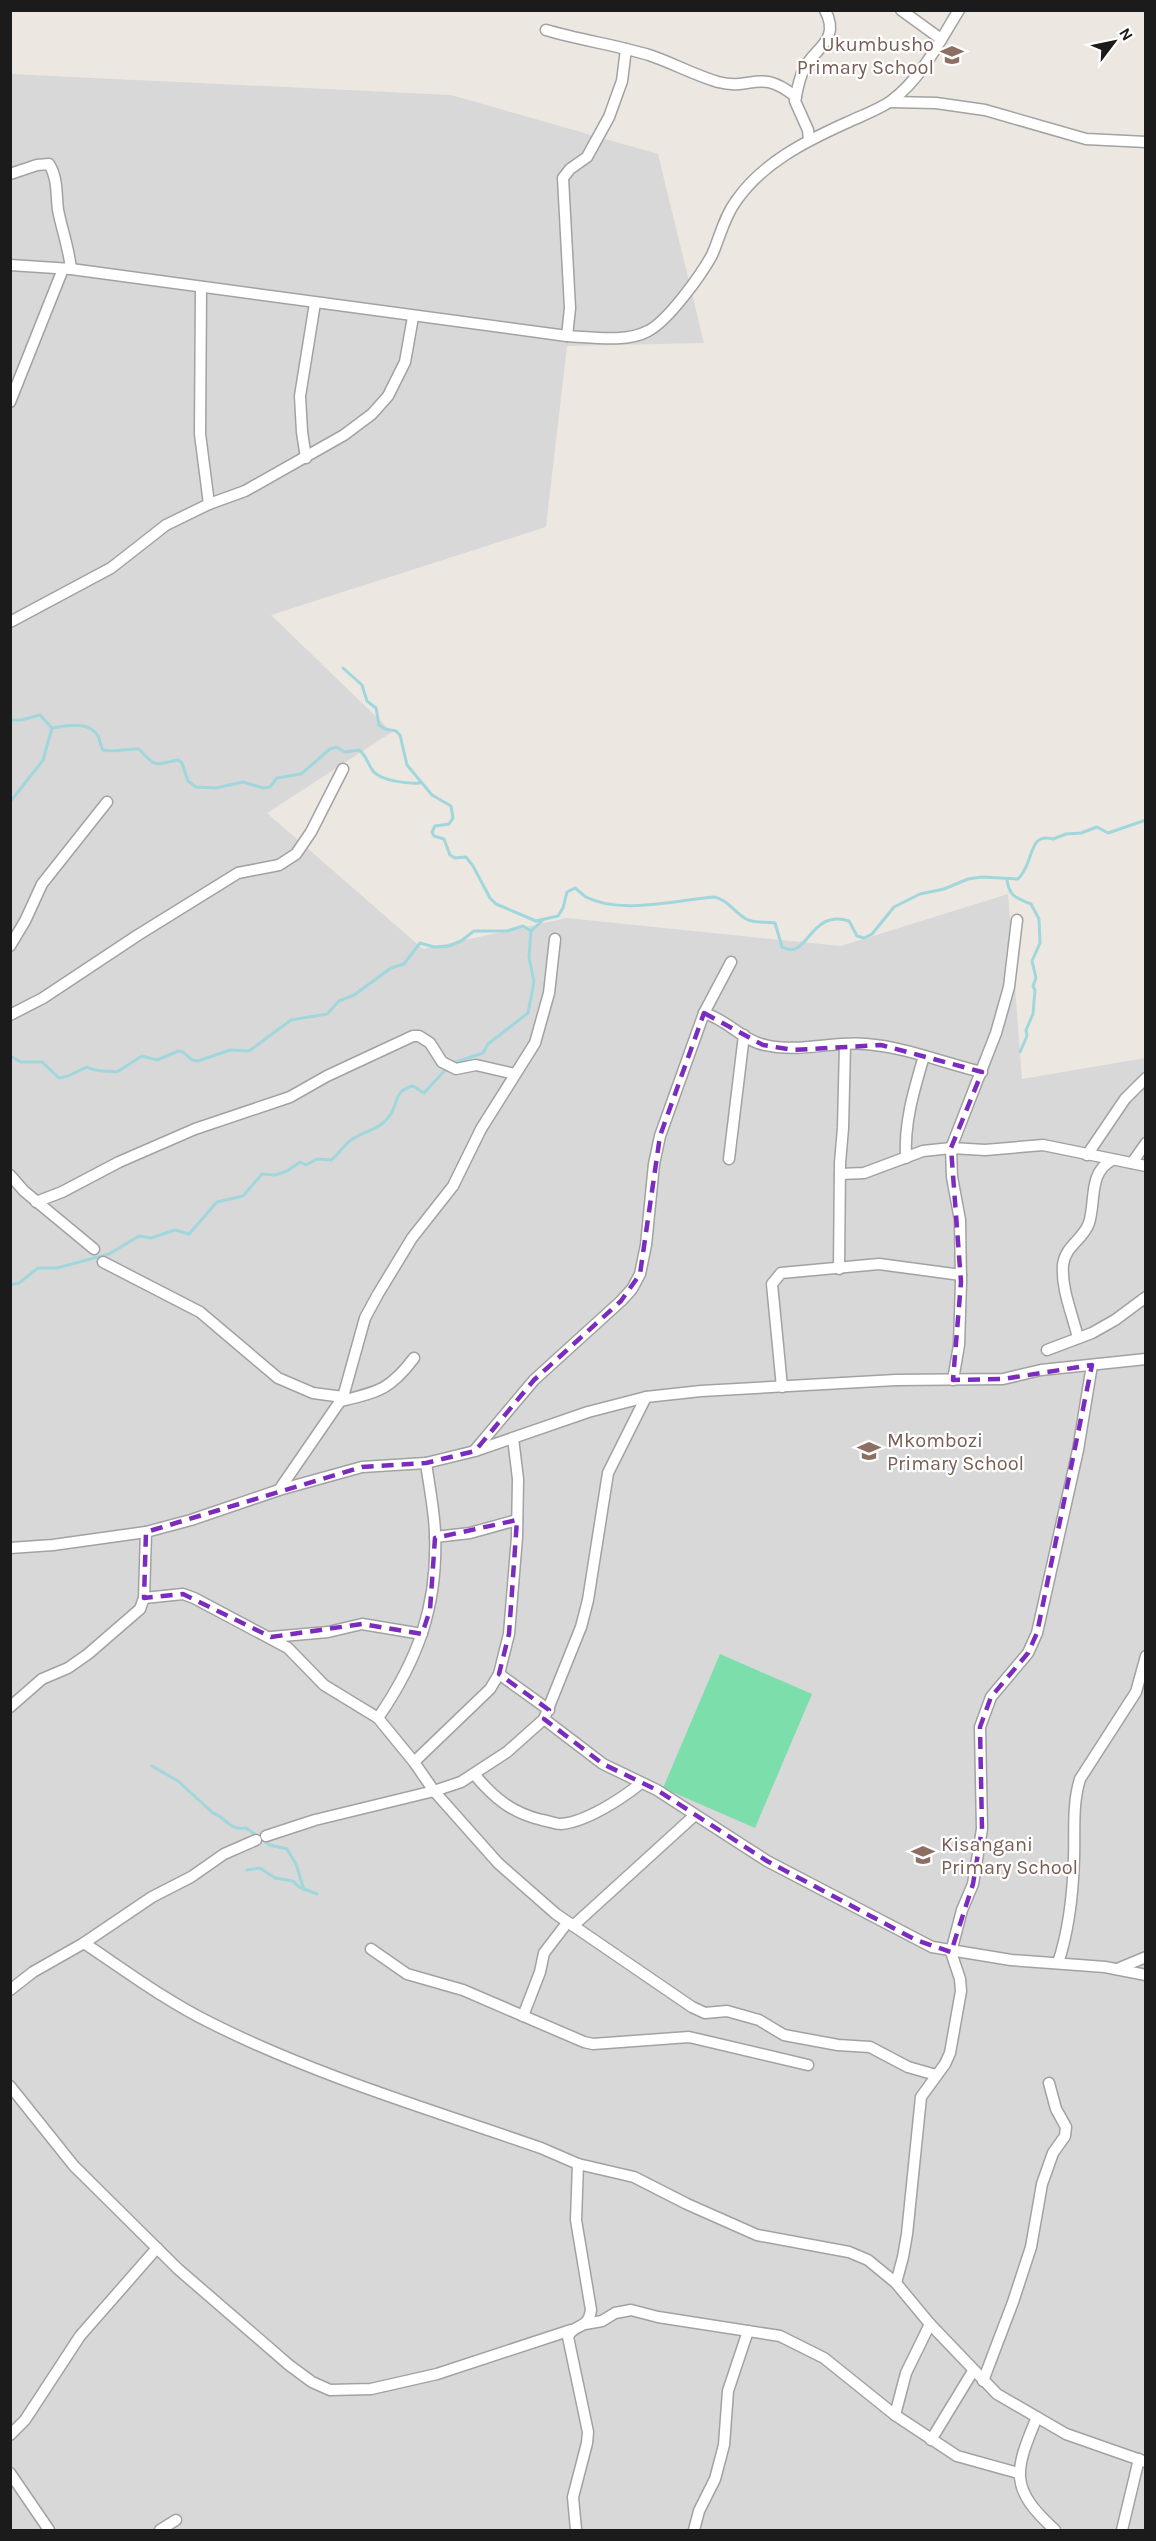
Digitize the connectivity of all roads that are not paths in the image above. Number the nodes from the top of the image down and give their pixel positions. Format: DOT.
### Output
graph roads {
  1 [pos="825,10"];
  2 [pos="901,10"];
  3 [pos="959,10"];
  4 [pos="546,30"];
  5 [pos="941,39"];
  6 [pos="626,49"];
  7 [pos="796,97"];
  8 [pos="890,102"];
  9 [pos="809,140"];
  10 [pos="1146,142"];
  11 [pos="10,174"];
  12 [pos="10,265"];
  13 [pos="67,269"];
  14 [pos="201,287"];
  15 [pos="315,303"];
  16 [pos="412,317"];
  17 [pos="567,336"];
  18 [pos="10,402"];
  19 [pos="306,458"];
  20 [pos="209,504"];
  21 [pos="10,622"];
  22 [pos="343,769"];
  23 [pos="107,802"];
  24 [pos="1017,920"];
  25 [pos="555,939"];
  26 [pos="10,946"];
  27 [pos="731,962"];
  28 [pos="704,1013"];
  29 [pos="10,1015"];
  30 [pos="744,1035"];
  31 [pos="845,1045"];
  32 [pos="924,1056"];
  33 [pos="982,1072"];
  34 [pos="515,1074"];
  35 [pos="1146,1078"];
  36 [pos="1146,1143"];
  37 [pos="951,1148"];
  38 [pos="1087,1155"];
  39 [pos="729,1158"];
  40 [pos="906,1158"];
  41 [pos="1112,1160"];
  42 [pos="1132,1163"];
  43 [pos="1146,1166"];
  44 [pos="840,1174"];
  45 [pos="10,1175"];
  46 [pos="36,1202"];
  47 [pos="94,1249"];
  48 [pos="103,1262"];
  49 [pos="839,1269"];
  50 [pos="961,1275"];
  51 [pos="1146,1297"];
  52 [pos="1078,1338"];
  53 [pos="1047,1350"];
  54 [pos="414,1358"];
  55 [pos="1146,1359"];
  56 [pos="1092,1365"];
  57 [pos="953,1380"];
  58 [pos="782,1387"];
  59 [pos="646,1397"];
  60 [pos="342,1399"];
  61 [pos="513,1438"];
  62 [pos="475,1450"];
  63 [pos="426,1463"];
  64 [pos="279,1490"];
  65 [pos="517,1520"];
  66 [pos="146,1532"];
  67 [pos="435,1537"];
  68 [pos="10,1548"];
  69 [pos="144,1598"];
  70 [pos="422,1634"];
  71 [pos="271,1637"];
  72 [pos="1146,1656"];
  73 [pos="499,1674"];
  74 [pos="10,1707"];
  75 [pos="546,1714"];
  76 [pos="378,1718"];
  77 [pos="414,1762"];
  78 [pos="474,1774"];
  79 [pos="640,1784"];
  80 [pos="434,1791"];
  81 [pos="695,1815"];
  82 [pos="570,1924"];
  83 [pos="84,1942"];
  84 [pos="371,1949"];
  85 [pos="951,1952"];
  86 [pos="1146,1957"];
  87 [pos="1058,1963"];
  88 [pos="1117,1969"];
  89 [pos="1146,1975"];
  90 [pos="10,1990"];
  91 [pos="523,2016"];
  92 [pos="808,2065"];
  93 [pos="936,2075"];
  94 [pos="1049,2083"];
  95 [pos="10,2086"];
  96 [pos="578,2164"];
  97 [pos="157,2248"];
  98 [pos="896,2283"];
  99 [pos="585,2324"];
  100 [pos="930,2324"];
  101 [pos="571,2330"];
  102 [pos="748,2331"];
  103 [pos="973,2371"];
  104 [pos="982,2381"];
  105 [pos="895,2415"];
  106 [pos="1037,2417"];
  107 [pos="10,2435"];
  108 [pos="931,2440"];
  109 [pos="1142,2460"];
  110 [pos="10,2473"];
  111 [pos="1018,2474"];
  112 [pos="176,2520"];
  113 [pos="49,2530"];
  114 [pos="160,2530"];
  115 [pos="576,2530"];
  116 [pos="694,2530"];
  117 [pos="1055,2530"];
  118 [pos="1122,2530"];
  1 -- 7 [label="street"];
  2 -- 5 [label="street"];
  3 -- 5 [label="street"];
  4 -- 6 [label="street"];
  5 -- 8 [label="street"];
  6 -- 7 [label="street"];
  6 -- 17 [label="street"];
  7 -- 9 [label="street"];
  8 -- 9 [label="street"];
  8 -- 10 [label="street"];
  9 -- 17 [label="street"];
  11 -- 13 [label="street"];
  12 -- 13 [label="street"];
  13 -- 14 [label="street"];
  13 -- 18 [label="street"];
  14 -- 15 [label="street"];
  14 -- 20 [label="street"];
  15 -- 16 [label="street"];
  15 -- 19 [label="street"];
  16 -- 17 [label="street"];
  16 -- 19 [label="street"];
  19 -- 20 [label="street"];
  20 -- 21 [label="street"];
  22 -- 29 [label="street"];
  23 -- 26 [label="street"];
  24 -- 33 [label="street"];
  25 -- 34 [label="street"];
  27 -- 28 [label="street"];
  28 -- 30 [label="street"];
  28 -- 62 [label="street"];
  30 -- 31 [label="street"];
  30 -- 39 [label="street"];
  31 -- 32 [label="street"];
  31 -- 44 [label="street"];
  32 -- 33 [label="street"];
  32 -- 40 [label="street"];
  33 -- 37 [label="street"];
  34 -- 46 [label="street"];
  34 -- 60 [label="street"];
  35 -- 38 [label="street"];
  36 -- 42 [label="street"];
  37 -- 38 [label="street"];
  37 -- 40 [label="street"];
  37 -- 50 [label="street"];
  38 -- 41 [label="street"];
  40 -- 44 [label="street"];
  41 -- 42 [label="street"];
  41 -- 52 [label="street"];
  42 -- 43 [label="street"];
  44 -- 49 [label="street"];
  45 -- 46 [label="street"];
  46 -- 47 [label="street"];
  48 -- 60 [label="street"];
  49 -- 50 [label="street"];
  49 -- 58 [label="street"];
  50 -- 57 [label="street"];
  51 -- 52 [label="street"];
  52 -- 53 [label="street"];
  54 -- 60 [label="street"];
  55 -- 56 [label="street"];
  56 -- 57 [label="street"];
  56 -- 85 [label="street"];
  57 -- 58 [label="street"];
  58 -- 59 [label="street"];
  59 -- 61 [label="street"];
  59 -- 75 [label="street"];
  60 -- 64 [label="street"];
  61 -- 62 [label="street"];
  61 -- 65 [label="street"];
  62 -- 63 [label="street"];
  63 -- 64 [label="street"];
  63 -- 67 [label="street"];
  64 -- 66 [label="street"];
  65 -- 67 [label="street"];
  65 -- 73 [label="street"];
  66 -- 68 [label="street"];
  66 -- 69 [label="street"];
  67 -- 70 [label="street"];
  69 -- 71 [label="street"];
  69 -- 74 [label="street"];
  70 -- 71 [label="street"];
  70 -- 76 [label="street"];
  71 -- 76 [label="street"];
  72 -- 87 [label="street"];
  73 -- 75 [label="street"];
  73 -- 77 [label="street"];
  75 -- 78 [label="street"];
  75 -- 79 [label="street"];
  76 -- 77 [label="street"];
  77 -- 80 [label="street"];
  78 -- 79 [label="street"];
  78 -- 80 [label="street"];
  79 -- 81 [label="street"];
  80 -- 82 [label="street"];
  80 -- 83 [label="street"];
  81 -- 82 [label="street"];
  81 -- 85 [label="street"];
  82 -- 91 [label="street"];
  82 -- 93 [label="street"];
  83 -- 90 [label="street"];
  83 -- 96 [label="street"];
  84 -- 91 [label="street"];
  85 -- 87 [label="street"];
  85 -- 93 [label="street"];
  86 -- 88 [label="street"];
  87 -- 88 [label="street"];
  88 -- 89 [label="street"];
  91 -- 92 [label="street"];
  93 -- 98 [label="street"];
  94 -- 104 [label="street"];
  95 -- 97 [label="street"];
  96 -- 98 [label="street"];
  96 -- 99 [label="street"];
  97 -- 101 [label="street"];
  97 -- 107 [label="street"];
  98 -- 100 [label="street"];
  99 -- 101 [label="street"];
  99 -- 102 [label="street"];
  100 -- 103 [label="street"];
  100 -- 105 [label="street"];
  101 -- 115 [label="street"];
  102 -- 105 [label="street"];
  102 -- 116 [label="street"];
  103 -- 104 [label="street"];
  103 -- 108 [label="street"];
  104 -- 106 [label="street"];
  105 -- 108 [label="street"];
  106 -- 109 [label="street"];
  106 -- 111 [label="street"];
  108 -- 111 [label="street"];
  109 -- 118 [label="street"];
  110 -- 113 [label="street"];
  111 -- 117 [label="street"];
  112 -- 114 [label="street"];
}
